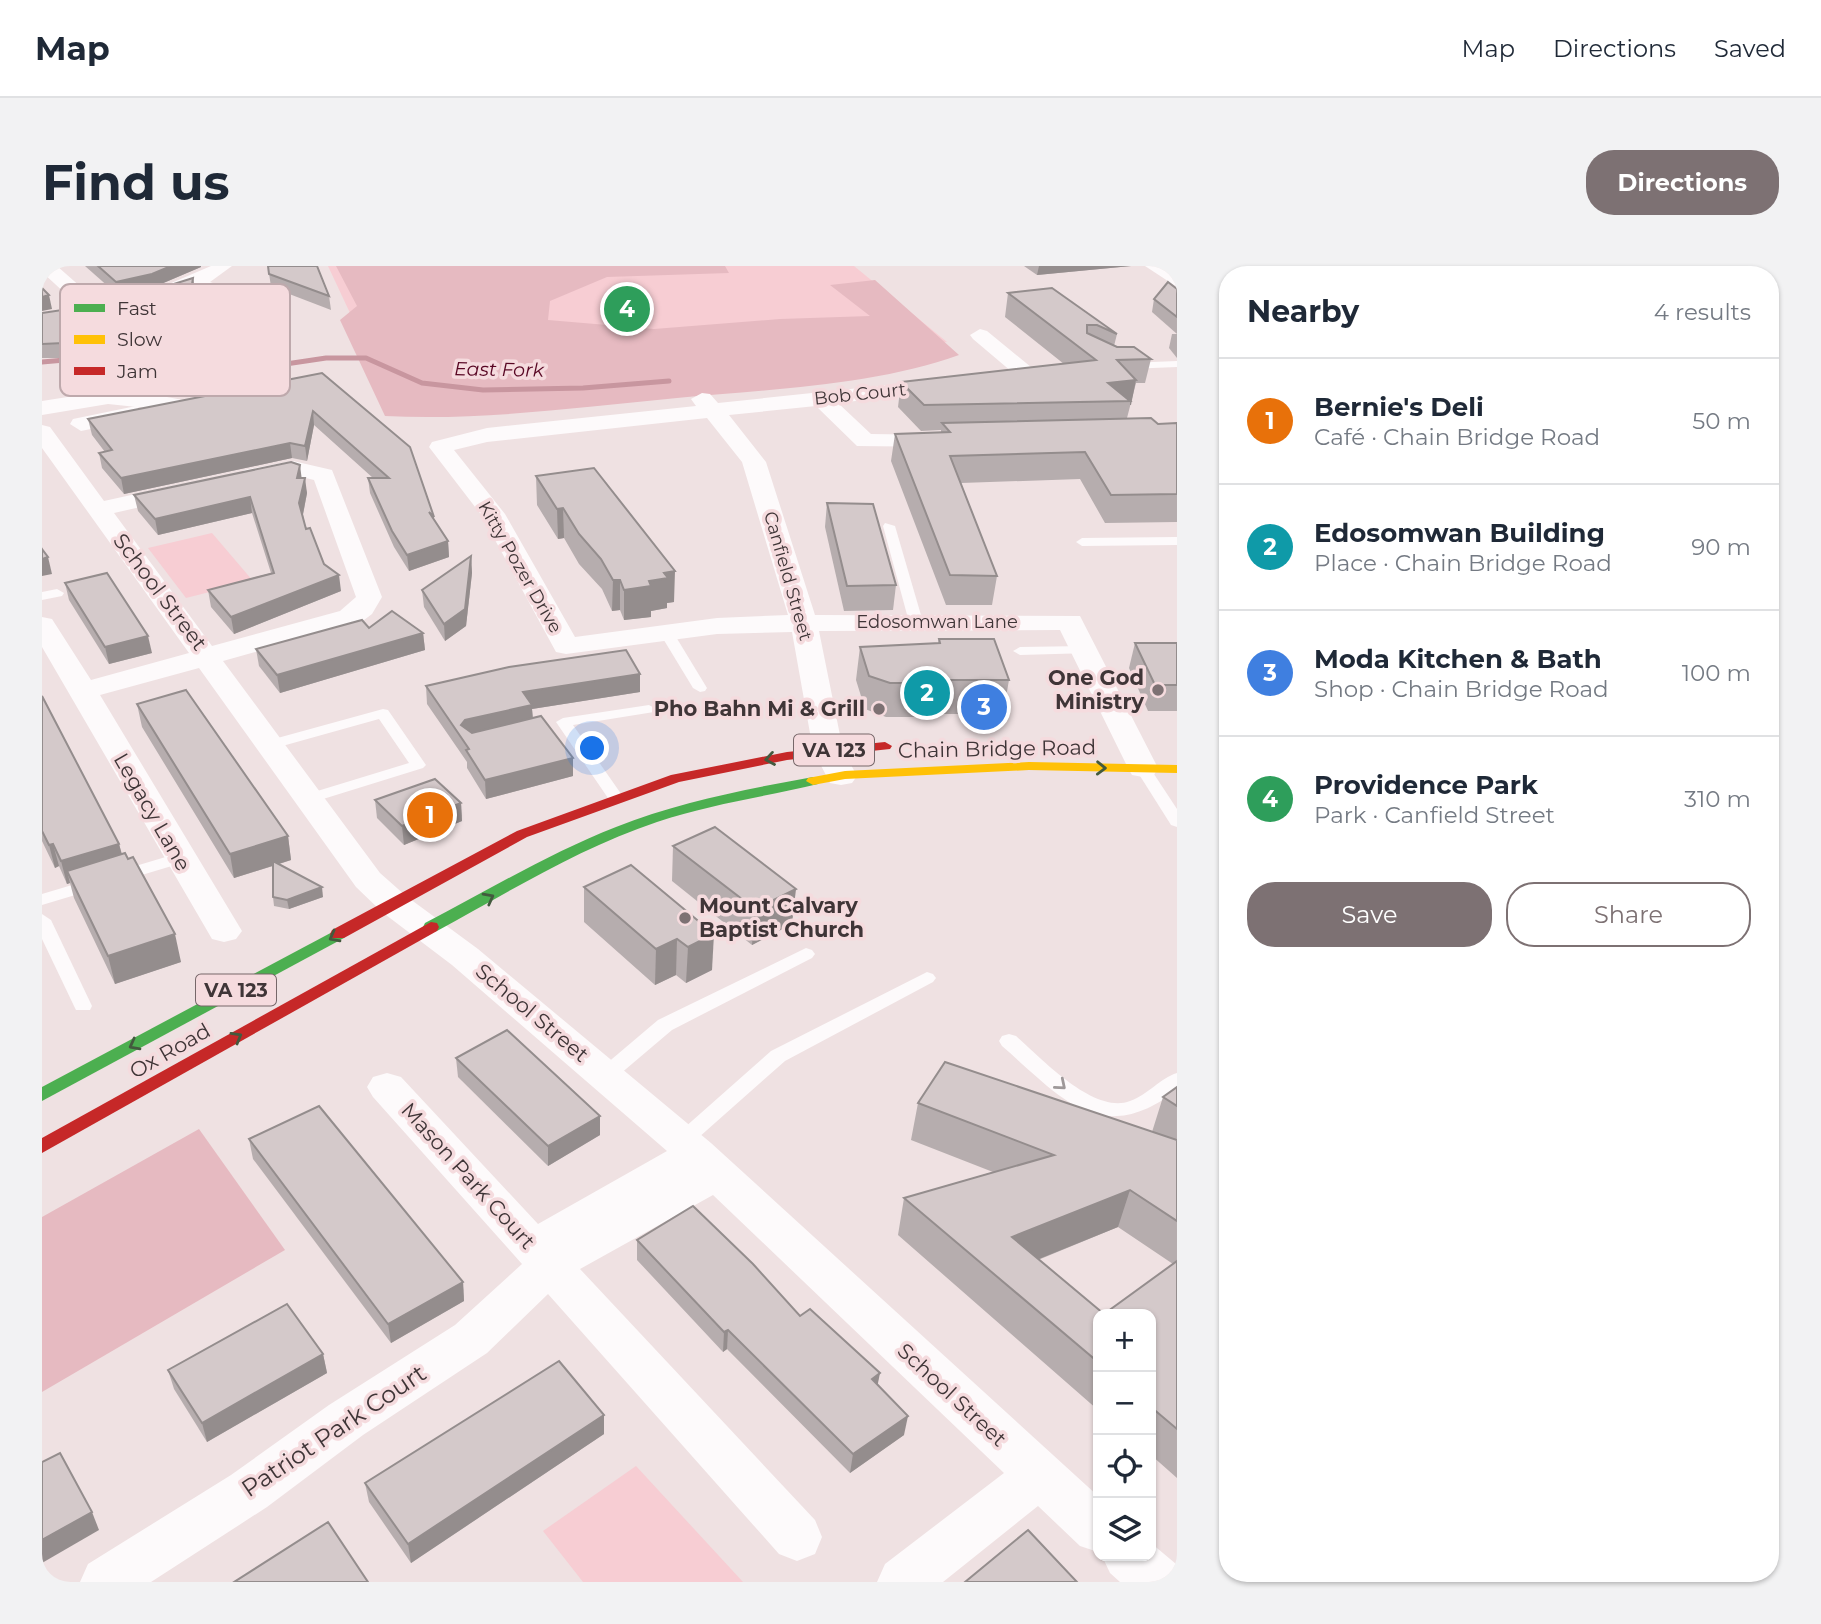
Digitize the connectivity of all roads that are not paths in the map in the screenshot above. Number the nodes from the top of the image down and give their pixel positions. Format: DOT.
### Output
graph roads {
  1 [pos="46,266"];
  2 [pos="223,266"];
  3 [pos="1154,266"];
  4 [pos="1177,281"];
  5 [pos="196,283"];
  6 [pos="66,284"];
  7 [pos="192,284"];
  8 [pos="60,315"];
  9 [pos="42,319"];
  10 [pos="980,335"];
  11 [pos="1177,364"];
  12 [pos="1113,366"];
  13 [pos="214,396"];
  14 [pos="820,398"];
  15 [pos="705,402"];
  16 [pos="175,405"];
  17 [pos="750,406"];
  18 [pos="42,408"];
  19 [pos="81,424"];
  20 [pos="42,432"];
  21 [pos="958,441"];
  22 [pos="53,466"];
  23 [pos="229,480"];
  24 [pos="202,486"];
  25 [pos="99,509"];
  26 [pos="888,526"];
  27 [pos="1177,541"];
  28 [pos="1082,542"];
  29 [pos="57,593"];
  30 [pos="42,597"];
  31 [pos="916,622"];
  32 [pos="804,623"];
  33 [pos="42,625"];
  34 [pos="666,632"];
  35 [pos="1084,650"];
  36 [pos="1020,651"];
  37 [pos="209,658"];
  38 [pos="700,688"];
  39 [pos="83,691"];
  40 [pos="649,709"];
  41 [pos="897,745"];
  42 [pos="268,746"];
  43 [pos="828,750"];
  44 [pos="1136,752"];
  45 [pos="1177,769"];
  46 [pos="841,776"];
  47 [pos="616,798"];
  48 [pos="307,799"];
  49 [pos="1177,822"];
  50 [pos="179,858"];
  51 [pos="42,901"];
  52 [pos="394,904"];
  53 [pos="42,920"];
  54 [pos="428,929"];
  55 [pos="224,931"];
  56 [pos="806,954"];
  57 [pos="927,978"];
  58 [pos="83,1006"];
  59 [pos="1009,1041"];
  60 [pos="606,1076"];
  61 [pos="1177,1080"];
  62 [pos="387,1087"];
  63 [pos="42,1095"];
  64 [pos="42,1146"];
  65 [pos="699,1156"];
  66 [pos="550,1265"];
  67 [pos="1038,1476"];
  68 [pos="1093,1525"];
  69 [pos="797,1537"];
  70 [pos="1134,1561"];
  71 [pos="106,1582"];
  72 [pos="903,1582"];
  73 [pos="1158,1582"];
  1 -- 6 [label="street"];
  2 -- 5 [label="street"];
  3 -- 4 [label="street"];
  5 -- 7 [label="street"];
  8 -- 9 [label="street"];
  10 -- 14 [label="street, Bob Court"];
  11 -- 12 [label="lane"];
  13 -- 16 [label="street"];
  14 -- 17 [label="street, Bob Court"];
  14 -- 21 [label="street"];
  15 -- 17 [label="street, Kitty Pozer Drive"];
  15 -- 32 [label="street, Canfield Street"];
  15 -- 34 [label="street, Kitty Pozer Drive"];
  16 -- 18 [label="street"];
  16 -- 19 [label="street"];
  20 -- 22 [label="street, School Street"];
  22 -- 25 [label="street, School Street"];
  23 -- 37 [label="street"];
  24 -- 25 [label="street"];
  25 -- 37 [label="street, School Street"];
  26 -- 31 [label="lane"];
  27 -- 28 [label="lane"];
  29 -- 30 [label="lane"];
  31 -- 32 [label="street, Edosomwan Lane"];
  31 -- 35 [label="street, Edosomwan Lane"];
  32 -- 34 [label="street, Kitty Pozer Drive"];
  32 -- 43 [label="street, Canfield Street"];
  33 -- 39 [label="street, Legacy Lane"];
  34 -- 38 [label="lane"];
  35 -- 36 [label="lane"];
  35 -- 44 [label="street"];
  37 -- 39 [label="street"];
  37 -- 42 [label="street, School Street"];
  39 -- 50 [label="street, Legacy Lane"];
  40 -- 47 [label="lane"];
  41 -- 43 [label="main road, Chain Bridge Road / VA 123"];
  42 -- 48 [label="street, School Street"];
  42 -- 48 [label="lane"];
  43 -- 46 [label="street, Canfield Street"];
  43 -- 47 [label="main road, Chain Bridge Road / VA 123, one-way"];
  44 -- 45 [label="main road, Chain Bridge Road / VA 123"];
  46 -- 44 [label="main road, Chain Bridge Road / VA 123, one-way"];
  44 -- 49 [label="lane"];
  54 -- 46 [label="main road, Chain Bridge Road / VA 123, one-way"];
  47 -- 52 [label="main road, Chain Bridge Road / VA 123"];
  48 -- 52 [label="street, School Street"];
  50 -- 51 [label="lane"];
  50 -- 55 [label="street, Legacy Lane"];
  52 -- 54 [label="street, School Street"];
  52 -- 63 [label="main road, Ox Road / VA 123, one-way"];
  53 -- 58 [label="lane"];
  54 -- 60 [label="street, School Street"];
  64 -- 54 [label="main road, Ox Road / VA 123, one-way"];
  56 -- 60 [label="lane"];
  57 -- 65 [label="lane"];
  59 -- 61 [label="lane, one-way"];
  60 -- 65 [label="street, School Street"];
  62 -- 66 [label="street, Mason Park Court"];
  65 -- 66 [label="street, Patriot Park Court"];
  65 -- 67 [label="street, School Street"];
  66 -- 69 [label="street, Mason Park Court"];
  66 -- 71 [label="street, Patriot Park Court"];
  67 -- 68 [label="street, School Street"];
  67 -- 72 [label="street"];
  70 -- 73 [label="street"];
}
